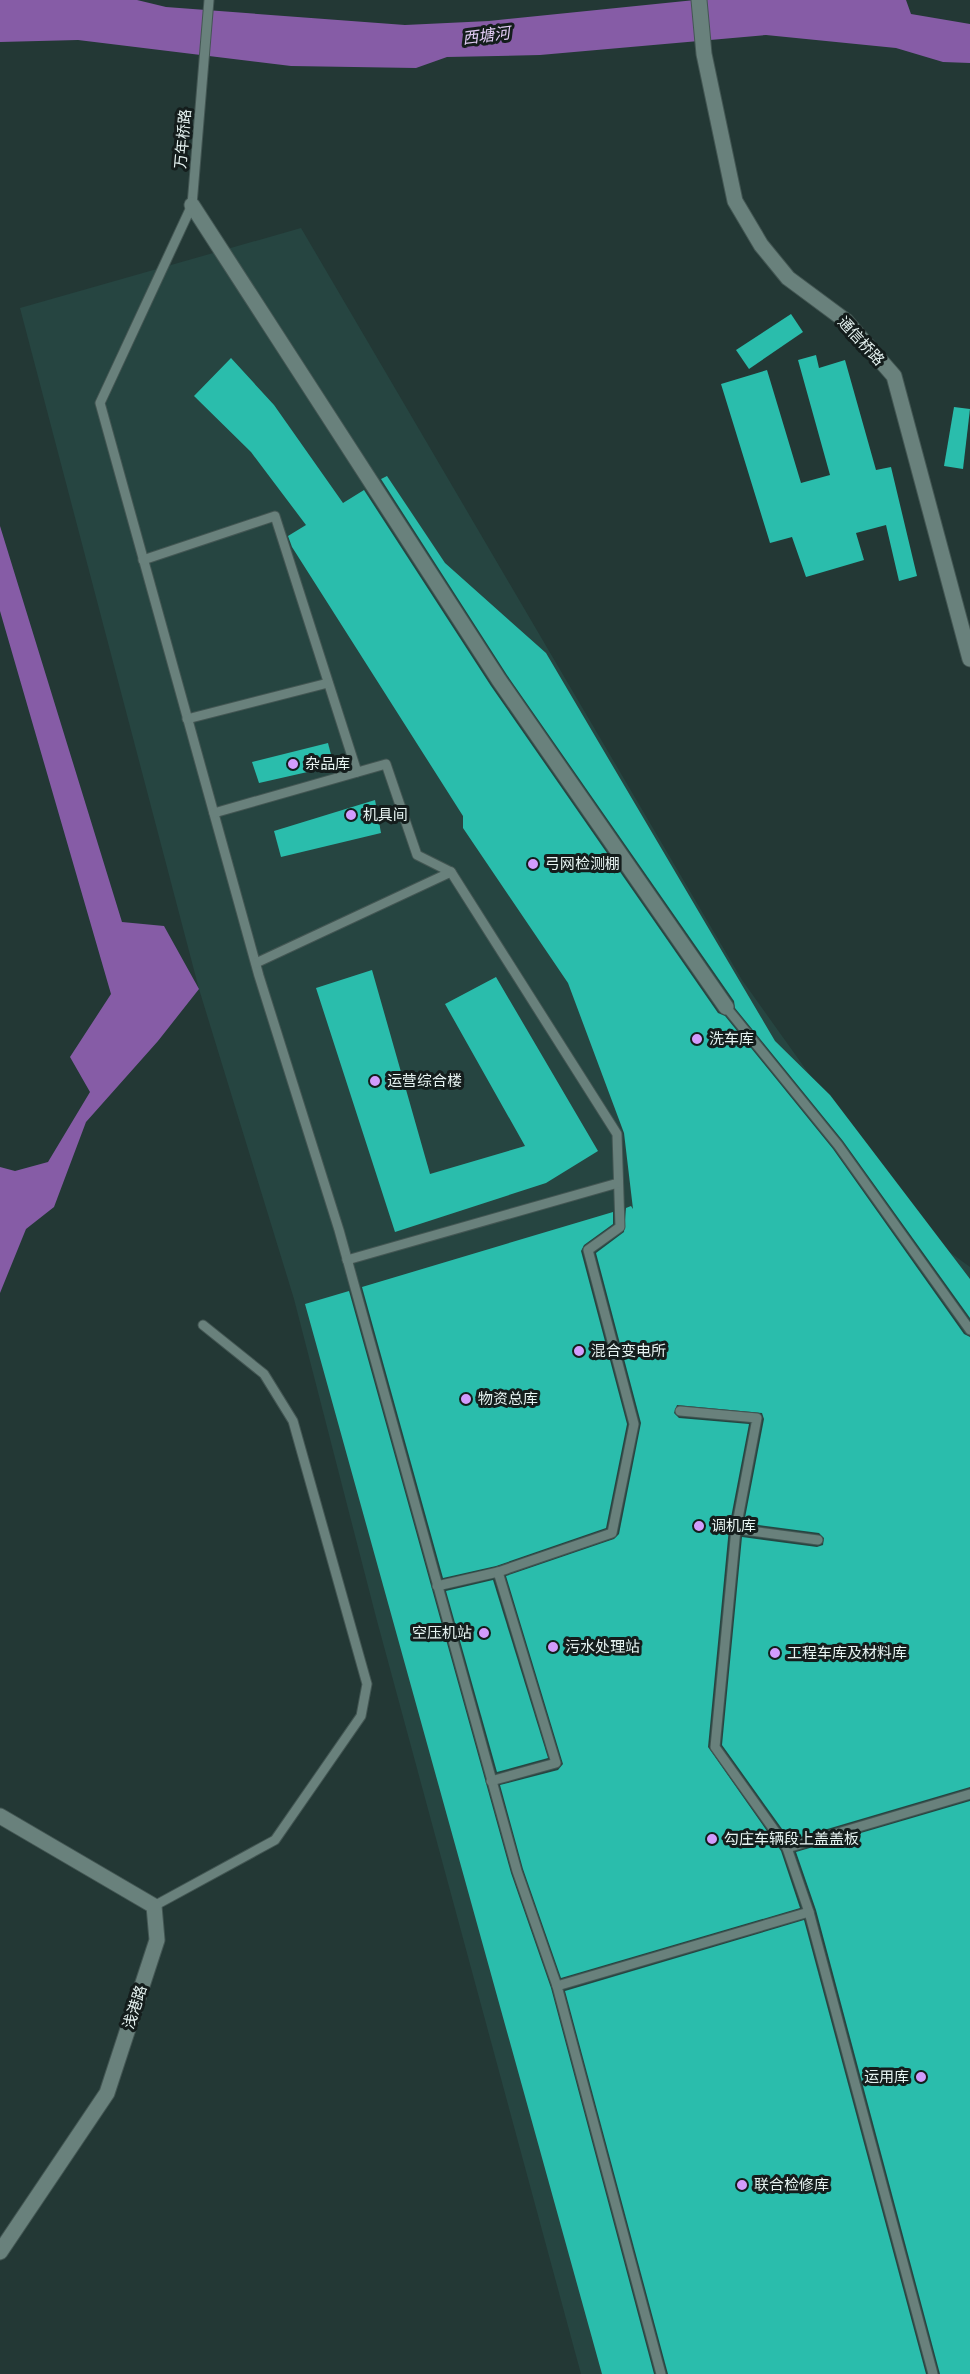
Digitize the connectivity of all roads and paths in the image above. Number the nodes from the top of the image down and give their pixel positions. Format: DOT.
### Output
graph roads {
  1 [pos="209,0"];
  2 [pos="699,0"];
  3 [pos="192,206"];
  4 [pos="143,560"];
  5 [pos="970,659"];
  6 [pos="328,683"];
  7 [pos="188,719"];
  8 [pos="357,772"];
  9 [pos="214,813"];
  10 [pos="451,872"];
  11 [pos="256,963"];
  12 [pos="726,1007"];
  13 [pos="618,1183"];
  14 [pos="347,1260"];
  15 [pos="203,1325"];
  16 [pos="970,1330"];
  17 [pos="680,1411"];
  18 [pos="736,1529"];
  19 [pos="818,1540"];
  20 [pos="498,1572"];
  21 [pos="437,1586"];
  22 [pos="491,1781"];
  23 [pos="970,1794"];
  24 [pos="0,1816"];
  25 [pos="788,1848"];
  26 [pos="154,1906"];
  27 [pos="809,1912"];
  28 [pos="557,1986"];
  29 [pos="0,2252"];
  30 [pos="661,2374"];
  31 [pos="933,2374"];
  1 -- 3 [label="lane, 万年桥路"];
  2 -- 5 [label="street, 通信桥路"];
  3 -- 4 [label="lane"];
  3 -- 12 [label="street"];
  4 -- 6 [label="lane"];
  4 -- 7 [label="lane"];
  6 -- 7 [label="lane"];
  6 -- 8 [label="lane"];
  7 -- 9 [label="lane"];
  8 -- 9 [label="lane"];
  8 -- 10 [label="lane"];
  9 -- 11 [label="lane"];
  10 -- 11 [label="lane"];
  10 -- 13 [label="lane"];
  11 -- 14 [label="lane"];
  12 -- 16 [label="lane"];
  13 -- 14 [label="lane"];
  13 -- 20 [label="lane"];
  14 -- 21 [label="lane"];
  15 -- 26 [label="lane"];
  17 -- 18 [label="lane"];
  18 -- 19 [label="lane"];
  18 -- 25 [label="lane"];
  20 -- 21 [label="lane"];
  20 -- 22 [label="lane"];
  21 -- 22 [label="lane"];
  22 -- 28 [label="lane"];
  23 -- 25 [label="lane"];
  24 -- 26 [label="street"];
  25 -- 27 [label="lane"];
  26 -- 29 [label="street, 浅港路"];
  27 -- 28 [label="lane"];
  27 -- 31 [label="lane"];
  28 -- 30 [label="lane"];
}
